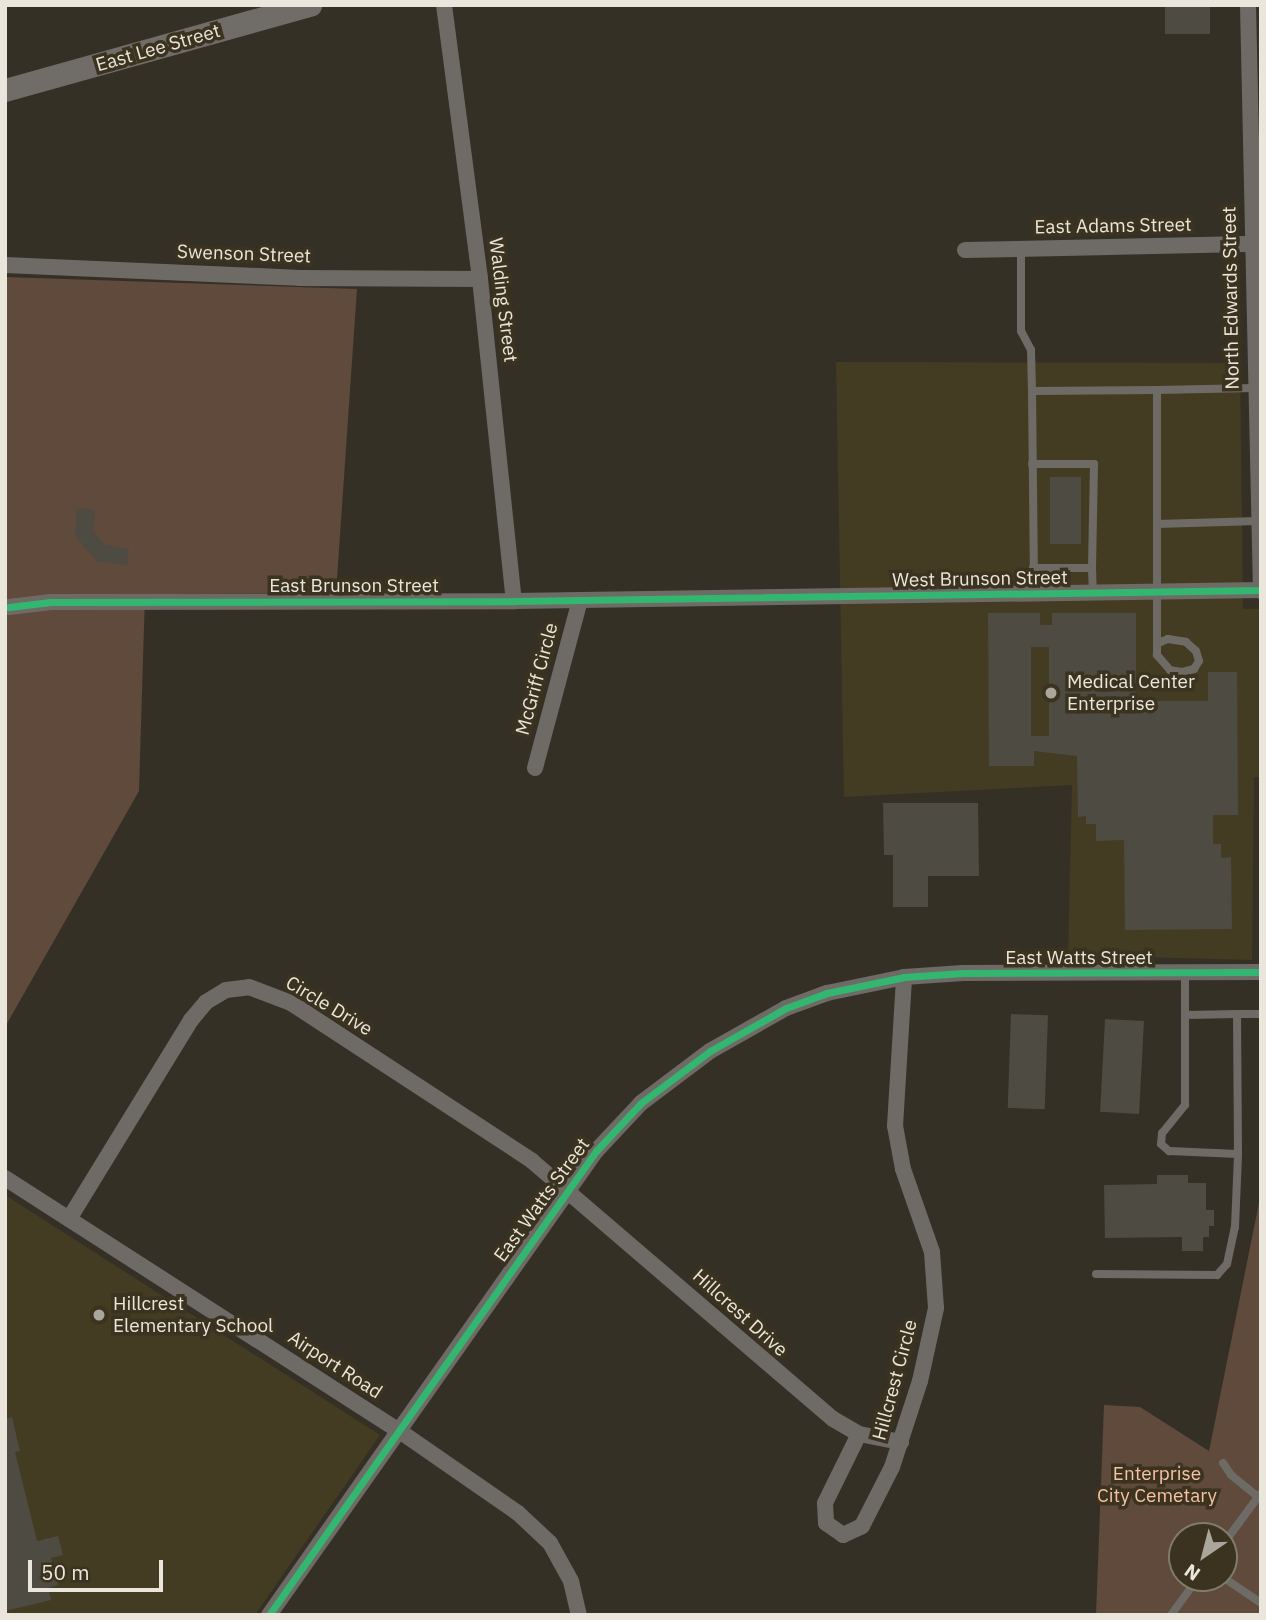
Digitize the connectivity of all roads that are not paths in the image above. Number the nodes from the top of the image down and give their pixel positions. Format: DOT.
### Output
graph roads {
  1 [pos="310,5"];
  2 [pos="444,5"];
  3 [pos="1248,5"];
  4 [pos="5,90"];
  5 [pos="1255,244"];
  6 [pos="1021,249"];
  7 [pos="965,250"];
  8 [pos="5,264"];
  9 [pos="480,279"];
  10 [pos="1255,388"];
  11 [pos="1157,390"];
  12 [pos="1032,391"];
  13 [pos="1032,464"];
  14 [pos="1258,521"];
  15 [pos="1157,524"];
  16 [pos="1033,568"];
  17 [pos="1092,568"];
  18 [pos="1261,590"];
  19 [pos="1156,591"];
  20 [pos="1093,592"];
  21 [pos="1034,593"];
  22 [pos="700,599"];
  23 [pos="580,600"];
  24 [pos="514,601"];
  25 [pos="9,607"];
  26 [pos="1158,643"];
  27 [pos="535,768"];
  28 [pos="1261,972"];
  29 [pos="1185,973"];
  30 [pos="904,977"];
  31 [pos="1237,1014"];
  32 [pos="1261,1014"];
  33 [pos="1185,1015"];
  34 [pos="1238,1154"];
  35 [pos="5,1178"];
  36 [pos="566,1189"];
  37 [pos="69,1219"];
  38 [pos="1097,1274"];
  39 [pos="398,1430"];
  40 [pos="859,1434"];
  41 [pos="901,1442"];
  42 [pos="1223,1462"];
  43 [pos="1260,1496"];
  44 [pos="1238,1525"];
  45 [pos="1238,1587"];
  46 [pos="1188,1592"];
  47 [pos="1261,1603"];
  48 [pos="269,1615"];
  49 [pos="579,1615"];
  50 [pos="1171,1615"];
  1 -- 4 [label="main road, East Lee Street"];
  2 -- 9 [label="street, Walding Street"];
  3 -- 5 [label="street, North Edwards Street"];
  5 -- 6 [label="street, East Adams Street"];
  5 -- 10 [label="street, North Edwards Street"];
  6 -- 7 [label="street, East Adams Street"];
  6 -- 12 [label="lane"];
  8 -- 9 [label="street, Swenson Street"];
  9 -- 24 [label="street, Walding Street"];
  10 -- 11 [label="lane"];
  10 -- 14 [label="street, North Edwards Street"];
  11 -- 12 [label="lane"];
  11 -- 15 [label="lane"];
  12 -- 13 [label="lane"];
  13 -- 16 [label="lane"];
  13 -- 17 [label="lane"];
  14 -- 15 [label="lane"];
  14 -- 18 [label="street, North Edwards Street"];
  15 -- 19 [label="lane"];
  16 -- 17 [label="lane"];
  16 -- 21 [label="lane"];
  17 -- 20 [label="lane"];
  18 -- 19 [label="street, West Brunson Street"];
  19 -- 20 [label="street, West Brunson Street"];
  19 -- 26 [label="lane"];
  20 -- 21 [label="street, West Brunson Street"];
  21 -- 22 [label="street, West Brunson Street"];
  22 -- 23 [label="street, East Brunson Street"];
  23 -- 24 [label="street, East Brunson Street"];
  23 -- 27 [label="street, McGriff Circle"];
  24 -- 25 [label="street, East Brunson Street"];
  26 -- 26 [label="lane"];
  28 -- 29 [label="street, East Watts Street"];
  29 -- 30 [label="street, East Watts Street"];
  29 -- 33 [label="lane"];
  30 -- 36 [label="street, East Watts Street"];
  30 -- 41 [label="street, Hillcrest Circle"];
  31 -- 32 [label="lane"];
  31 -- 33 [label="lane"];
  31 -- 34 [label="lane"];
  33 -- 34 [label="lane"];
  34 -- 38 [label="lane"];
  35 -- 37 [label="street, Airport Road"];
  36 -- 37 [label="street, Circle Drive"];
  36 -- 39 [label="street, East Watts Street"];
  36 -- 40 [label="street, Hillcrest Drive"];
  37 -- 39 [label="street, Airport Road"];
  39 -- 48 [label="street, East Watts Street"];
  39 -- 49 [label="street, Airport Road"];
  40 -- 41 [label="street, Hillcrest Drive"];
  40 -- 41 [label="street, Hillcrest Circle"];
  42 -- 43 [label="lane"];
  43 -- 44 [label="lane"];
  45 -- 47 [label="lane"];
  46 -- 50 [label="lane"];
}
